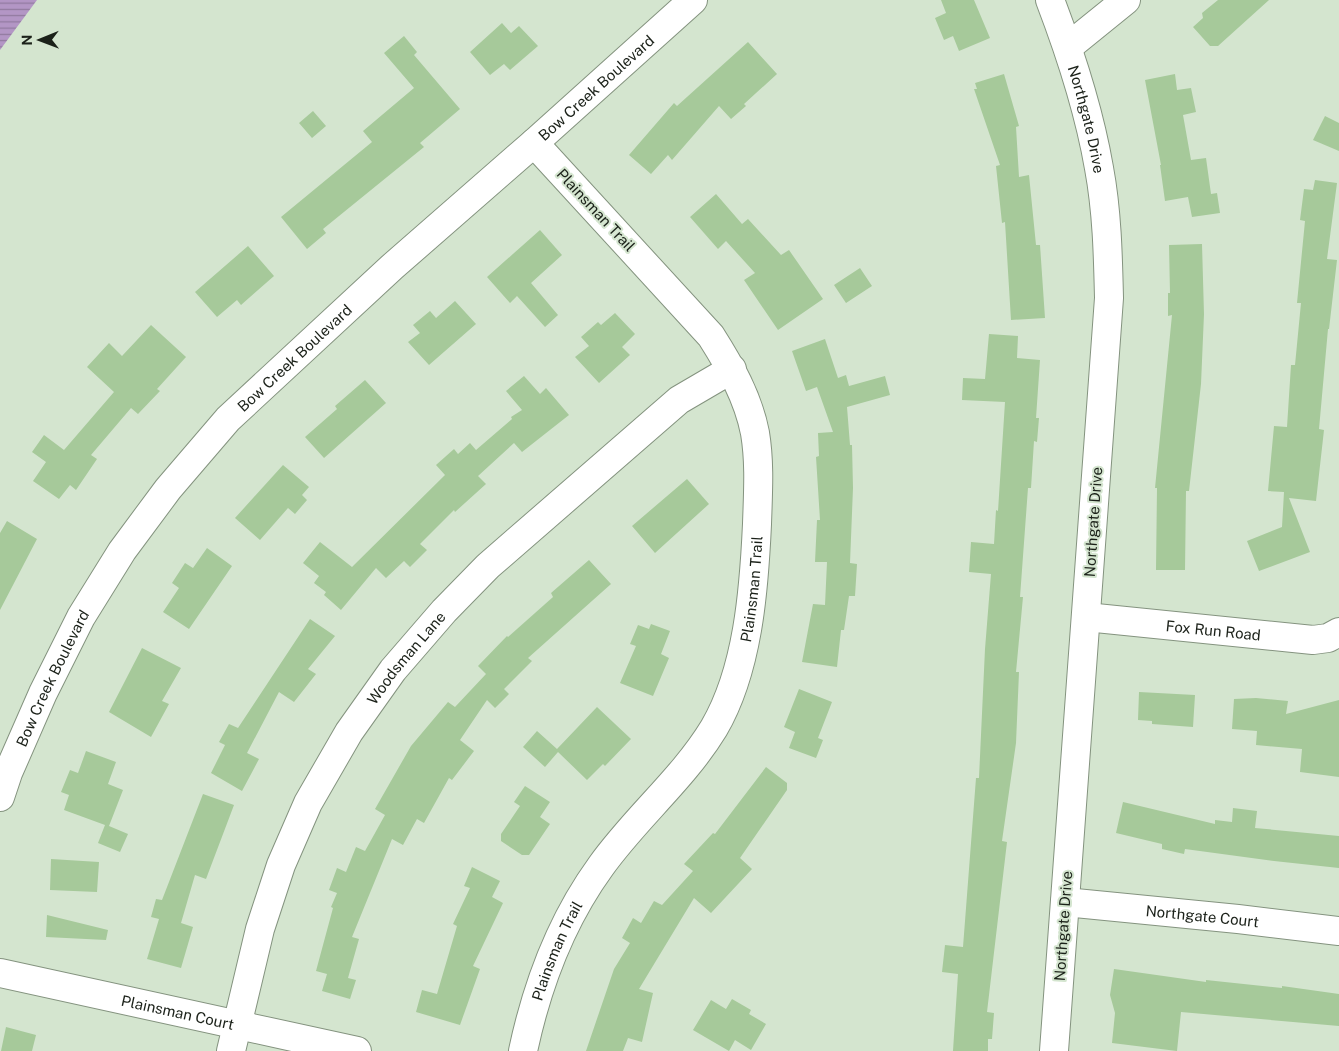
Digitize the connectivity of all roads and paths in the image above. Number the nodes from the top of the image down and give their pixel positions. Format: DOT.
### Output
graph roads {
  1 [pos="692,0"];
  2 [pos="1050,0"];
  3 [pos="1126,0"];
  4 [pos="1068,47"];
  5 [pos="534,143"];
  6 [pos="732,369"];
  7 [pos="1086,617"];
  8 [pos="1339,632"];
  9 [pos="0,797"];
  10 [pos="1065,902"];
  11 [pos="1339,931"];
  12 [pos="0,974"];
  13 [pos="237,1024"];
  14 [pos="231,1051"];
  15 [pos="357,1051"];
  16 [pos="523,1051"];
  17 [pos="1054,1051"];
  1 -- 5 [label="street, Bow Creek Boulevard"];
  2 -- 4 [label="street, Northgate Drive"];
  3 -- 4 [label="street"];
  4 -- 7 [label="street, Northgate Drive"];
  5 -- 6 [label="street, Plainsman Trail"];
  5 -- 9 [label="street, Bow Creek Boulevard"];
  6 -- 13 [label="street, Woodsman Lane"];
  6 -- 16 [label="street, Plainsman Trail"];
  7 -- 8 [label="street, Fox Run Road"];
  7 -- 10 [label="street, Northgate Drive"];
  10 -- 11 [label="street, Northgate Court"];
  10 -- 17 [label="street, Northgate Drive"];
  12 -- 13 [label="street, Plainsman Court"];
  13 -- 14 [label="street, Woodsman Lane"];
  13 -- 15 [label="street, Plainsman Court"];
}
